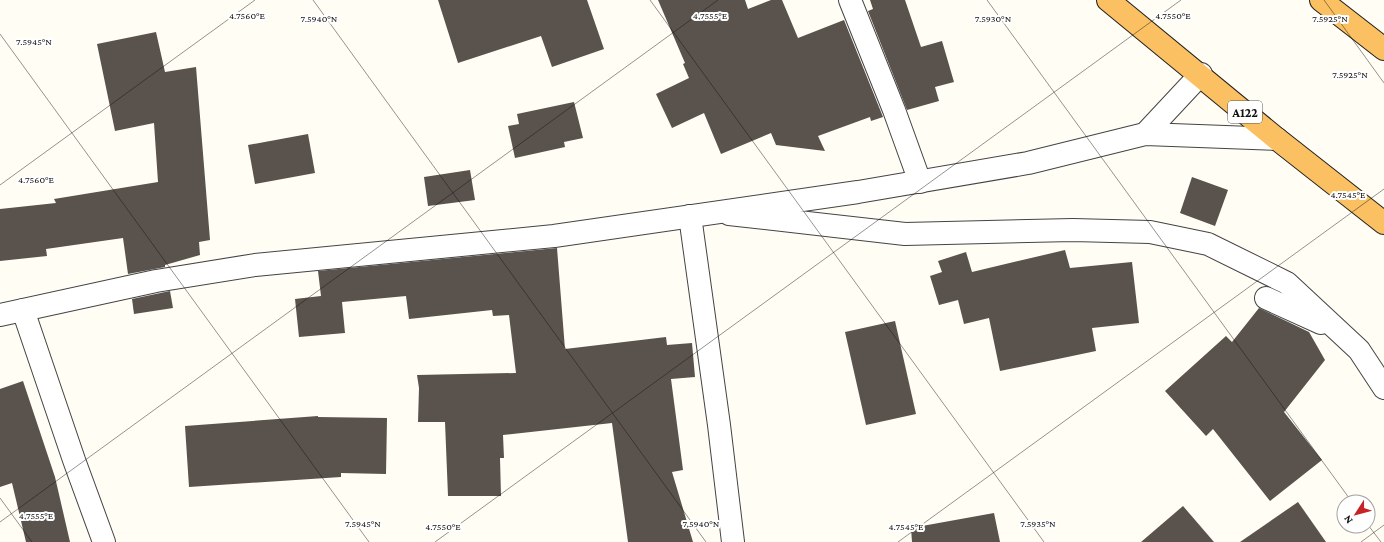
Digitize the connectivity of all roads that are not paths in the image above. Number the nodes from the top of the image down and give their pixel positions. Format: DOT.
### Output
graph roads {
  1 [pos="850,0"];
  2 [pos="1108,0"];
  3 [pos="1321,0"];
  4 [pos="1384,49"];
  5 [pos="1201,74"];
  6 [pos="1145,134"];
  7 [pos="1277,139"];
  8 [pos="920,182"];
  9 [pos="717,213"];
  10 [pos="690,216"];
  11 [pos="1384,223"];
  12 [pos="1266,298"];
  13 [pos="23,310"];
  14 [pos="0,315"];
  15 [pos="1337,330"];
  16 [pos="1384,373"];
  17 [pos="1384,388"];
  18 [pos="104,542"];
  19 [pos="733,542"];
  1 -- 8 [label="street"];
  2 -- 5 [label="highway, A122"];
  3 -- 4 [label="highway"];
  5 -- 6 [label="street"];
  5 -- 7 [label="highway, A122"];
  6 -- 7 [label="street"];
  6 -- 8 [label="street"];
  7 -- 11 [label="highway, A122"];
  8 -- 9 [label="street"];
  9 -- 10 [label="street"];
  9 -- 15 [label="street"];
  10 -- 13 [label="street"];
  10 -- 19 [label="street"];
  12 -- 15 [label="street"];
  13 -- 14 [label="street"];
  13 -- 18 [label="street"];
  15 -- 16 [label="street"];
  15 -- 17 [label="street"];
}
